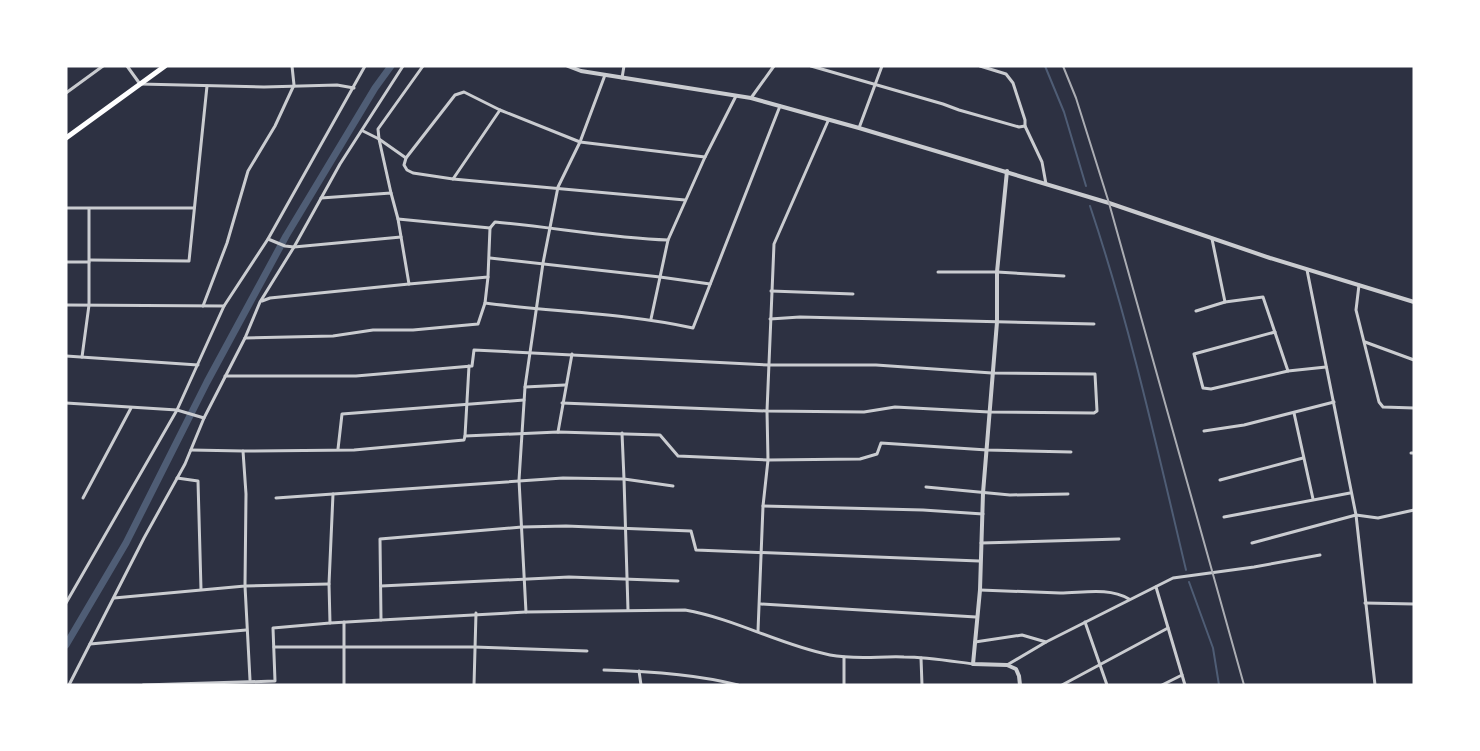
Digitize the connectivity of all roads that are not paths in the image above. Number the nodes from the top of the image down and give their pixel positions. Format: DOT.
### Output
graph roads {
  1 [pos="103,66"];
  2 [pos="127,66"];
  3 [pos="165,66"];
  4 [pos="292,66"];
  5 [pos="365,66"];
  6 [pos="403,66"];
  7 [pos="423,66"];
  8 [pos="568,66"];
  9 [pos="624,66"];
  10 [pos="774,66"];
  11 [pos="811,66"];
  12 [pos="882,66"];
  13 [pos="980,66"];
  14 [pos="575,67"];
  15 [pos="605,75"];
  16 [pos="622,78"];
  17 [pos="140,84"];
  18 [pos="875,84"];
  19 [pos="294,85"];
  20 [pos="207,86"];
  21 [pos="354,88"];
  22 [pos="66,93"];
  23 [pos="736,96"];
  24 [pos="751,98"];
  25 [pos="780,105"];
  26 [pos="500,110"];
  27 [pos="828,121"];
  28 [pos="1025,126"];
  29 [pos="859,128"];
  30 [pos="363,131"];
  31 [pos="66,138"];
  32 [pos="379,139"];
  33 [pos="580,141"];
  34 [pos="705,157"];
  35 [pos="406,158"];
  36 [pos="1007,171"];
  37 [pos="453,179"];
  38 [pos="1046,184"];
  39 [pos="558,188"];
  40 [pos="391,193"];
  41 [pos="321,198"];
  42 [pos="685,200"];
  43 [pos="66,208"];
  44 [pos="194,208"];
  45 [pos="89,209"];
  46 [pos="398,219"];
  47 [pos="551,227"];
  48 [pos="490,228"];
  49 [pos="401,237"];
  50 [pos="268,239"];
  51 [pos="1212,239"];
  52 [pos="668,240"];
  53 [pos="294,247"];
  54 [pos="490,258"];
  55 [pos="90,261"];
  56 [pos="66,262"];
  57 [pos="543,263"];
  58 [pos="1306,269"];
  59 [pos="938,272"];
  60 [pos="997,272"];
  61 [pos="1064,276"];
  62 [pos="488,277"];
  63 [pos="660,277"];
  64 [pos="409,284"];
  65 [pos="710,285"];
  66 [pos="1359,285"];
  67 [pos="771,291"];
  68 [pos="853,294"];
  69 [pos="260,302"];
  70 [pos="1225,302"];
  71 [pos="1414,302"];
  72 [pos="485,303"];
  73 [pos="66,305"];
  74 [pos="89,305"];
  75 [pos="203,306"];
  76 [pos="224,306"];
  77 [pos="537,309"];
  78 [pos="1196,311"];
  79 [pos="770,318"];
  80 [pos="651,319"];
  81 [pos="997,322"];
  82 [pos="1094,324"];
  83 [pos="1275,332"];
  84 [pos="245,338"];
  85 [pos="1365,342"];
  86 [pos="531,352"];
  87 [pos="572,354"];
  88 [pos="66,357"];
  89 [pos="82,357"];
  90 [pos="1414,360"];
  91 [pos="198,365"];
  92 [pos="769,365"];
  93 [pos="469,366"];
  94 [pos="1326,367"];
  95 [pos="1288,371"];
  96 [pos="992,373"];
  97 [pos="225,376"];
  98 [pos="565,385"];
  99 [pos="525,387"];
  100 [pos="524,400"];
  101 [pos="1334,402"];
  102 [pos="66,403"];
  103 [pos="465,403"];
  104 [pos="562,404"];
  105 [pos="132,408"];
  106 [pos="1414,408"];
  107 [pos="177,410"];
  108 [pos="767,411"];
  109 [pos="989,412"];
  110 [pos="1294,413"];
  111 [pos="204,418"];
  112 [pos="1204,431"];
  113 [pos="558,432"];
  114 [pos="622,433"];
  115 [pos="521,435"];
  116 [pos="465,436"];
  117 [pos="190,450"];
  118 [pos="338,450"];
  119 [pos="987,450"];
  120 [pos="243,451"];
  121 [pos="1071,452"];
  122 [pos="1303,458"];
  123 [pos="768,460"];
  124 [pos="177,478"];
  125 [pos="624,479"];
  126 [pos="519,480"];
  127 [pos="1220,480"];
  128 [pos="673,486"];
  129 [pos="926,487"];
  130 [pos="983,493"];
  131 [pos="1350,493"];
  132 [pos="333,494"];
  133 [pos="1068,494"];
  134 [pos="83,498"];
  135 [pos="276,498"];
  136 [pos="1313,499"];
  137 [pos="763,506"];
  138 [pos="1414,510"];
  139 [pos="983,514"];
  140 [pos="1356,515"];
  141 [pos="1224,517"];
  142 [pos="522,527"];
  143 [pos="624,528"];
  144 [pos="1119,539"];
  145 [pos="981,543"];
  146 [pos="1252,543"];
  147 [pos="763,553"];
  148 [pos="1320,555"];
  149 [pos="980,561"];
  150 [pos="524,579"];
  151 [pos="627,579"];
  152 [pos="678,581"];
  153 [pos="329,584"];
  154 [pos="245,586"];
  155 [pos="381,586"];
  156 [pos="1156,587"];
  157 [pos="201,589"];
  158 [pos="980,590"];
  159 [pos="114,597"];
  160 [pos="1129,599"];
  161 [pos="66,603"];
  162 [pos="1365,603"];
  163 [pos="761,604"];
  164 [pos="1414,604"];
  165 [pos="628,610"];
  166 [pos="526,612"];
  167 [pos="476,613"];
  168 [pos="976,617"];
  169 [pos="381,620"];
  170 [pos="344,622"];
  171 [pos="1085,622"];
  172 [pos="330,623"];
  173 [pos="1168,628"];
  174 [pos="246,630"];
  175 [pos="758,631"];
  176 [pos="975,642"];
  177 [pos="1046,642"];
  178 [pos="90,644"];
  179 [pos="274,647"];
  180 [pos="344,647"];
  181 [pos="474,647"];
  182 [pos="587,651"];
  183 [pos="844,657"];
  184 [pos="921,658"];
  185 [pos="1099,663"];
  186 [pos="973,664"];
  187 [pos="1007,665"];
  188 [pos="604,670"];
  189 [pos="639,671"];
  190 [pos="1182,675"];
  191 [pos="250,680"];
  192 [pos="169,684"];
  193 [pos="69,685"];
  194 [pos="143,685"];
  195 [pos="344,685"];
  196 [pos="474,685"];
  197 [pos="641,685"];
  198 [pos="738,685"];
  199 [pos="844,685"];
  200 [pos="922,685"];
  201 [pos="1020,685"];
  202 [pos="1062,685"];
  203 [pos="1107,685"];
  204 [pos="1162,685"];
  205 [pos="1185,685"];
  206 [pos="1376,685"];
  1 -- 22 [label="street"];
  2 -- 17 [label="street"];
  3 -- 17 [label="main road"];
  4 -- 19 [label="street"];
  5 -- 21 [label="street"];
  6 -- 30 [label="street"];
  7 -- 32 [label="street"];
  8 -- 14 [label="street"];
  9 -- 16 [label="street"];
  10 -- 24 [label="street"];
  11 -- 18 [label="street"];
  12 -- 18 [label="street"];
  13 -- 28 [label="street"];
  14 -- 15 [label="street"];
  15 -- 16 [label="street"];
  15 -- 33 [label="street"];
  16 -- 23 [label="street"];
  17 -- 20 [label="street"];
  17 -- 31 [label="main road"];
  18 -- 28 [label="street"];
  18 -- 29 [label="street"];
  19 -- 20 [label="street"];
  19 -- 21 [label="street"];
  19 -- 75 [label="street"];
  20 -- 44 [label="street"];
  21 -- 50 [label="street"];
  23 -- 24 [label="street"];
  23 -- 34 [label="street"];
  24 -- 25 [label="street"];
  25 -- 27 [label="street"];
  25 -- 65 [label="street"];
  26 -- 33 [label="street"];
  26 -- 35 [label="street"];
  26 -- 37 [label="street"];
  27 -- 29 [label="street"];
  27 -- 67 [label="street"];
  28 -- 38 [label="street"];
  29 -- 36 [label="street"];
  30 -- 32 [label="street"];
  30 -- 41 [label="street"];
  32 -- 35 [label="street"];
  32 -- 40 [label="street"];
  33 -- 34 [label="street"];
  33 -- 39 [label="street"];
  34 -- 42 [label="street"];
  35 -- 37 [label="street"];
  36 -- 38 [label="street"];
  36 -- 60 [label="street"];
  37 -- 39 [label="street"];
  38 -- 51 [label="street"];
  39 -- 42 [label="street"];
  39 -- 47 [label="street"];
  40 -- 41 [label="street"];
  40 -- 46 [label="street"];
  41 -- 53 [label="street"];
  42 -- 52 [label="street"];
  43 -- 45 [label="street"];
  44 -- 45 [label="street"];
  44 -- 55 [label="street"];
  45 -- 55 [label="street"];
  46 -- 48 [label="street"];
  46 -- 49 [label="street"];
  47 -- 48 [label="street"];
  47 -- 52 [label="street"];
  47 -- 57 [label="street"];
  48 -- 54 [label="street"];
  49 -- 53 [label="street"];
  49 -- 64 [label="street"];
  50 -- 53 [label="street"];
  50 -- 76 [label="street"];
  51 -- 58 [label="street"];
  51 -- 70 [label="street"];
  52 -- 63 [label="street"];
  53 -- 69 [label="street"];
  54 -- 57 [label="street"];
  54 -- 62 [label="street"];
  55 -- 56 [label="street"];
  55 -- 74 [label="street"];
  57 -- 63 [label="street"];
  57 -- 77 [label="street"];
  58 -- 66 [label="street"];
  58 -- 94 [label="street"];
  59 -- 60 [label="street"];
  60 -- 61 [label="street"];
  60 -- 81 [label="street"];
  62 -- 64 [label="street"];
  62 -- 72 [label="street"];
  63 -- 65 [label="street"];
  63 -- 80 [label="street"];
  64 -- 69 [label="street"];
  65 -- 80 [label="street"];
  66 -- 71 [label="street"];
  66 -- 85 [label="street"];
  67 -- 68 [label="street"];
  67 -- 79 [label="street"];
  69 -- 84 [label="street"];
  70 -- 78 [label="street"];
  70 -- 83 [label="street"];
  72 -- 77 [label="street"];
  72 -- 84 [label="street"];
  73 -- 74 [label="street"];
  74 -- 75 [label="street"];
  74 -- 89 [label="street"];
  75 -- 76 [label="street"];
  76 -- 91 [label="street"];
  77 -- 80 [label="street"];
  77 -- 86 [label="street"];
  79 -- 81 [label="street"];
  79 -- 92 [label="street"];
  81 -- 82 [label="street"];
  81 -- 96 [label="street"];
  83 -- 95 [label="street"];
  83 -- 95 [label="street"];
  84 -- 97 [label="street"];
  85 -- 90 [label="street"];
  85 -- 106 [label="street"];
  86 -- 87 [label="street"];
  86 -- 93 [label="street"];
  86 -- 99 [label="street"];
  87 -- 92 [label="street"];
  87 -- 98 [label="street"];
  88 -- 89 [label="street"];
  89 -- 91 [label="street"];
  91 -- 107 [label="street"];
  92 -- 96 [label="street"];
  92 -- 108 [label="street"];
  93 -- 97 [label="street"];
  93 -- 103 [label="street"];
  94 -- 95 [label="street"];
  94 -- 101 [label="street"];
  96 -- 109 [label="street"];
  96 -- 109 [label="street"];
  97 -- 111 [label="street"];
  98 -- 99 [label="street"];
  98 -- 104 [label="street"];
  99 -- 100 [label="street"];
  100 -- 103 [label="street"];
  100 -- 115 [label="street"];
  101 -- 110 [label="street"];
  101 -- 131 [label="street"];
  102 -- 105 [label="street"];
  103 -- 116 [label="street"];
  103 -- 118 [label="street"];
  104 -- 108 [label="street"];
  104 -- 113 [label="street"];
  105 -- 107 [label="street"];
  105 -- 134 [label="street"];
  107 -- 111 [label="street"];
  107 -- 161 [label="street"];
  108 -- 109 [label="street"];
  108 -- 123 [label="street"];
  109 -- 119 [label="street"];
  110 -- 112 [label="street"];
  110 -- 122 [label="street"];
  111 -- 117 [label="street"];
  113 -- 114 [label="street"];
  113 -- 115 [label="street"];
  114 -- 123 [label="street"];
  114 -- 125 [label="street"];
  115 -- 116 [label="street"];
  115 -- 126 [label="street"];
  116 -- 118 [label="street"];
  117 -- 120 [label="street"];
  117 -- 124 [label="street"];
  118 -- 120 [label="street"];
  119 -- 121 [label="street"];
  119 -- 123 [label="street"];
  119 -- 130 [label="street"];
  120 -- 154 [label="street"];
  122 -- 127 [label="street"];
  122 -- 136 [label="street"];
  123 -- 137 [label="street"];
  124 -- 157 [label="street"];
  124 -- 159 [label="street"];
  125 -- 126 [label="street"];
  125 -- 128 [label="street"];
  125 -- 143 [label="street"];
  126 -- 132 [label="street"];
  126 -- 142 [label="street"];
  129 -- 130 [label="street"];
  130 -- 133 [label="street"];
  130 -- 139 [label="street"];
  131 -- 136 [label="street"];
  131 -- 140 [label="street"];
  132 -- 135 [label="street"];
  132 -- 153 [label="street"];
  136 -- 141 [label="street"];
  137 -- 139 [label="street"];
  137 -- 147 [label="street"];
  138 -- 140 [label="street"];
  139 -- 145 [label="street"];
  140 -- 146 [label="street"];
  140 -- 162 [label="street"];
  142 -- 143 [label="street"];
  142 -- 150 [label="street"];
  142 -- 155 [label="street"];
  143 -- 147 [label="street"];
  143 -- 151 [label="street"];
  144 -- 145 [label="street"];
  145 -- 149 [label="street"];
  147 -- 149 [label="street"];
  147 -- 175 [label="street"];
  148 -- 156 [label="street"];
  149 -- 158 [label="street"];
  150 -- 151 [label="street"];
  150 -- 155 [label="street"];
  150 -- 166 [label="street"];
  151 -- 152 [label="street"];
  151 -- 165 [label="street"];
  153 -- 154 [label="street"];
  153 -- 172 [label="street"];
  154 -- 157 [label="street"];
  154 -- 174 [label="street"];
  155 -- 169 [label="street"];
  156 -- 160 [label="street"];
  156 -- 173 [label="street"];
  157 -- 159 [label="street"];
  158 -- 160 [label="street"];
  158 -- 168 [label="street"];
  159 -- 178 [label="street"];
  160 -- 171 [label="street"];
  162 -- 164 [label="street"];
  162 -- 206 [label="street"];
  163 -- 168 [label="street"];
  165 -- 166 [label="street"];
  165 -- 175 [label="street"];
  166 -- 167 [label="street"];
  167 -- 169 [label="street"];
  167 -- 181 [label="street"];
  168 -- 176 [label="street"];
  169 -- 170 [label="street"];
  170 -- 172 [label="street"];
  170 -- 180 [label="street"];
  171 -- 177 [label="street"];
  171 -- 185 [label="street"];
  172 -- 179 [label="street"];
  173 -- 185 [label="street"];
  173 -- 190 [label="street"];
  174 -- 178 [label="street"];
  174 -- 191 [label="street"];
  175 -- 183 [label="street"];
  176 -- 177 [label="street"];
  176 -- 186 [label="street"];
  177 -- 187 [label="street"];
  178 -- 193 [label="street"];
  179 -- 180 [label="street"];
  179 -- 191 [label="street"];
  180 -- 181 [label="street"];
  180 -- 195 [label="street"];
  181 -- 182 [label="street"];
  181 -- 196 [label="street"];
  183 -- 184 [label="street"];
  183 -- 199 [label="street"];
  184 -- 186 [label="street"];
  184 -- 200 [label="street"];
  185 -- 202 [label="street"];
  185 -- 203 [label="street"];
  186 -- 187 [label="street"];
  187 -- 201 [label="street"];
  188 -- 189 [label="street"];
  189 -- 197 [label="street"];
  189 -- 198 [label="street"];
  190 -- 204 [label="street"];
  190 -- 205 [label="street"];
  191 -- 192 [label="street"];
  192 -- 194 [label="street"];
}
